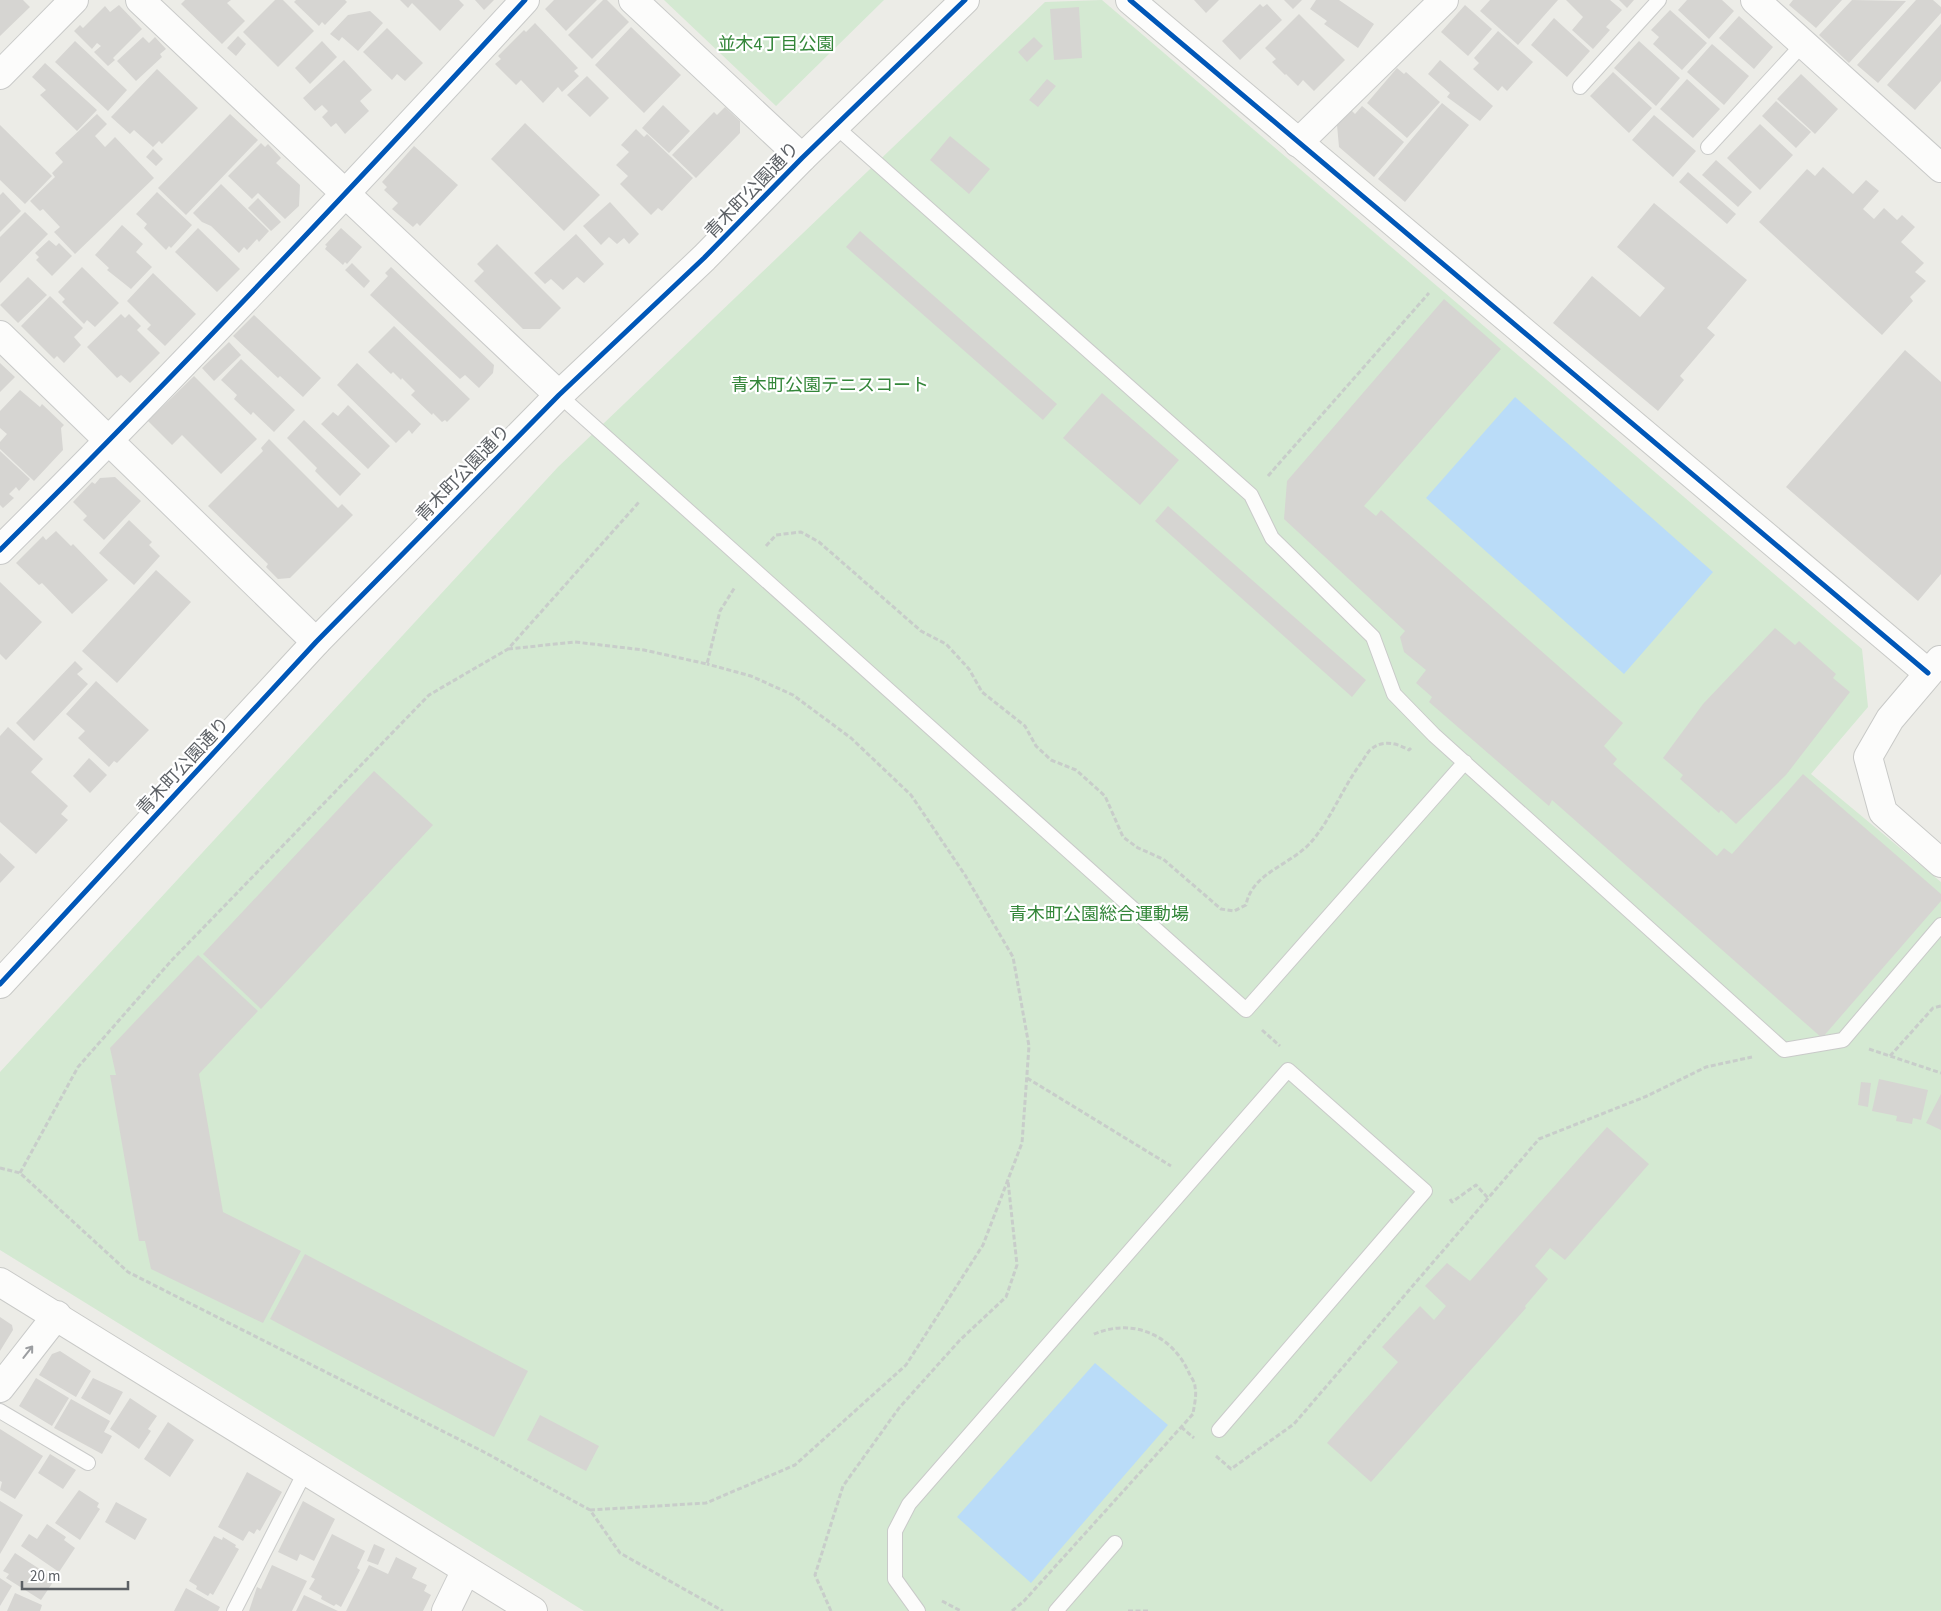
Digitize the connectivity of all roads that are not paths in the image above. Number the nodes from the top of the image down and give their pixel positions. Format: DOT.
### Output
graph roads {
  1 [pos="74,0"];
  2 [pos="140,0"];
  3 [pos="525,0"];
  4 [pos="633,0"];
  5 [pos="965,0"];
  6 [pos="1130,0"];
  7 [pos="1444,0"];
  8 [pos="1659,0"];
  9 [pos="1755,0"];
  10 [pos="1803,44"];
  11 [pos="0,75"];
  12 [pos="1580,87"];
  13 [pos="835,126"];
  14 [pos="1298,143"];
  15 [pos="1708,147"];
  16 [pos="802,158"];
  17 [pos="1941,168"];
  18 [pos="345,195"];
  19 [pos="0,335"];
  20 [pos="559,394"];
  21 [pos="109,441"];
  22 [pos="0,550"];
  23 [pos="316,642"];
  24 [pos="1935,666"];
  25 [pos="1465,762"];
  26 [pos="1941,863"];
  27 [pos="1941,925"];
  28 [pos="0,984"];
  29 [pos="0,1282"];
  30 [pos="56,1315"];
  31 [pos="0,1388"];
  32 [pos="0,1411"];
  33 [pos="1219,1430"];
  34 [pos="88,1463"];
  35 [pos="306,1470"];
  36 [pos="1115,1543"];
  37 [pos="466,1570"];
  38 [pos="234,1611"];
  39 [pos="446,1611"];
  40 [pos="533,1611"];
  41 [pos="918,1611"];
  42 [pos="1056,1611"];
  1 -- 11 [label="street"];
  2 -- 18 [label="street"];
  3 -- 18 [label="street"];
  4 -- 16 [label="street"];
  5 -- 13 [label="street, 青木町公園通り"];
  6 -- 14 [label="street"];
  7 -- 14 [label="street"];
  8 -- 12 [label="lane"];
  9 -- 10 [label="street"];
  10 -- 15 [label="lane"];
  10 -- 17 [label="street"];
  13 -- 16 [label="street, 青木町公園通り"];
  13 -- 25 [label="lane"];
  14 -- 24 [label="street"];
  16 -- 20 [label="street, 青木町公園通り"];
  18 -- 20 [label="street"];
  18 -- 21 [label="street"];
  19 -- 21 [label="street"];
  20 -- 23 [label="street, 青木町公園通り"];
  20 -- 25 [label="lane"];
  21 -- 22 [label="street"];
  21 -- 23 [label="street"];
  23 -- 28 [label="street, 青木町公園通り"];
  24 -- 26 [label="street"];
  25 -- 27 [label="lane"];
  29 -- 30 [label="street"];
  31 -- 30 [label="street, one-way"];
  30 -- 35 [label="street"];
  32 -- 34 [label="lane"];
  33 -- 41 [label="lane"];
  35 -- 37 [label="street"];
  35 -- 38 [label="lane"];
  36 -- 42 [label="lane"];
  37 -- 39 [label="street"];
  37 -- 40 [label="street"];
}
